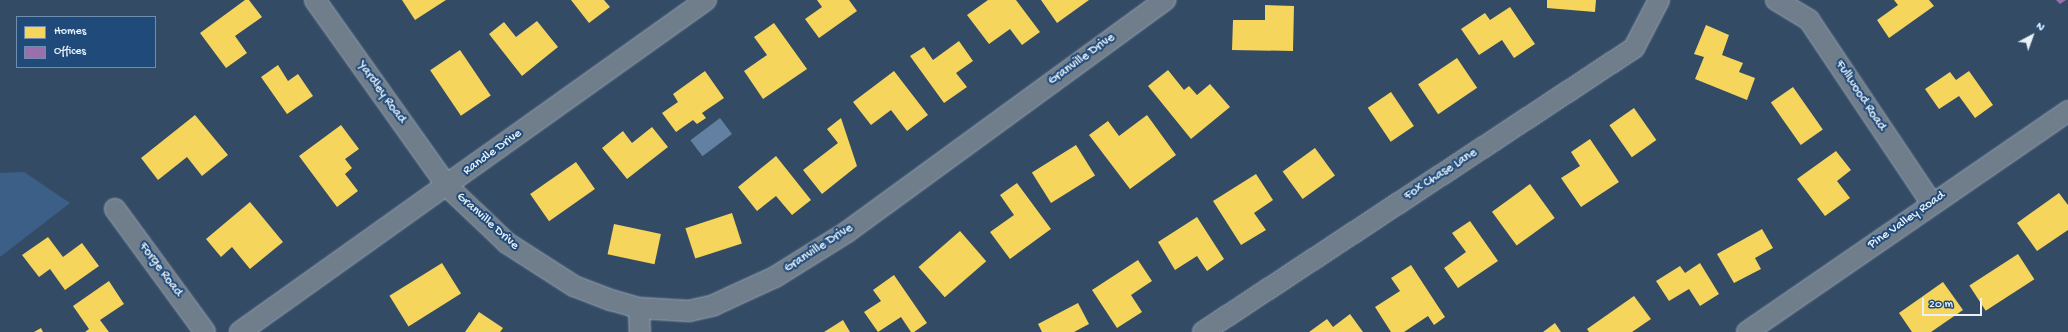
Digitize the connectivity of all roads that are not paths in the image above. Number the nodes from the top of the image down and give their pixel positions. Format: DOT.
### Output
graph roads {
  1 [pos="315,0"];
  2 [pos="706,0"];
  3 [pos="1165,0"];
  4 [pos="1659,0"];
  5 [pos="1776,0"];
  6 [pos="684,6"];
  7 [pos="2068,112"];
  8 [pos="447,186"];
  9 [pos="1932,204"];
  10 [pos="115,209"];
  11 [pos="640,308"];
  12 [pos="1753,330"];
  13 [pos="205,332"];
  14 [pos="240,332"];
  15 [pos="640,332"];
  16 [pos="1203,332"];
  1 -- 8 [label="street, Yardley Road"];
  2 -- 6 [label="street, Randle Drive"];
  3 -- 11 [label="street, Granville Drive"];
  4 -- 16 [label="street, Fox Chase Lane"];
  5 -- 9 [label="street, Fullwood Road"];
  6 -- 8 [label="street, Randle Drive"];
  7 -- 9 [label="street, Pine Valley Road"];
  8 -- 11 [label="street, Granville Drive"];
  8 -- 14 [label="street, Randle Drive"];
  9 -- 12 [label="street, Pine Valley Road"];
  10 -- 13 [label="street, Forge Road"];
  11 -- 15 [label="street"];
}
